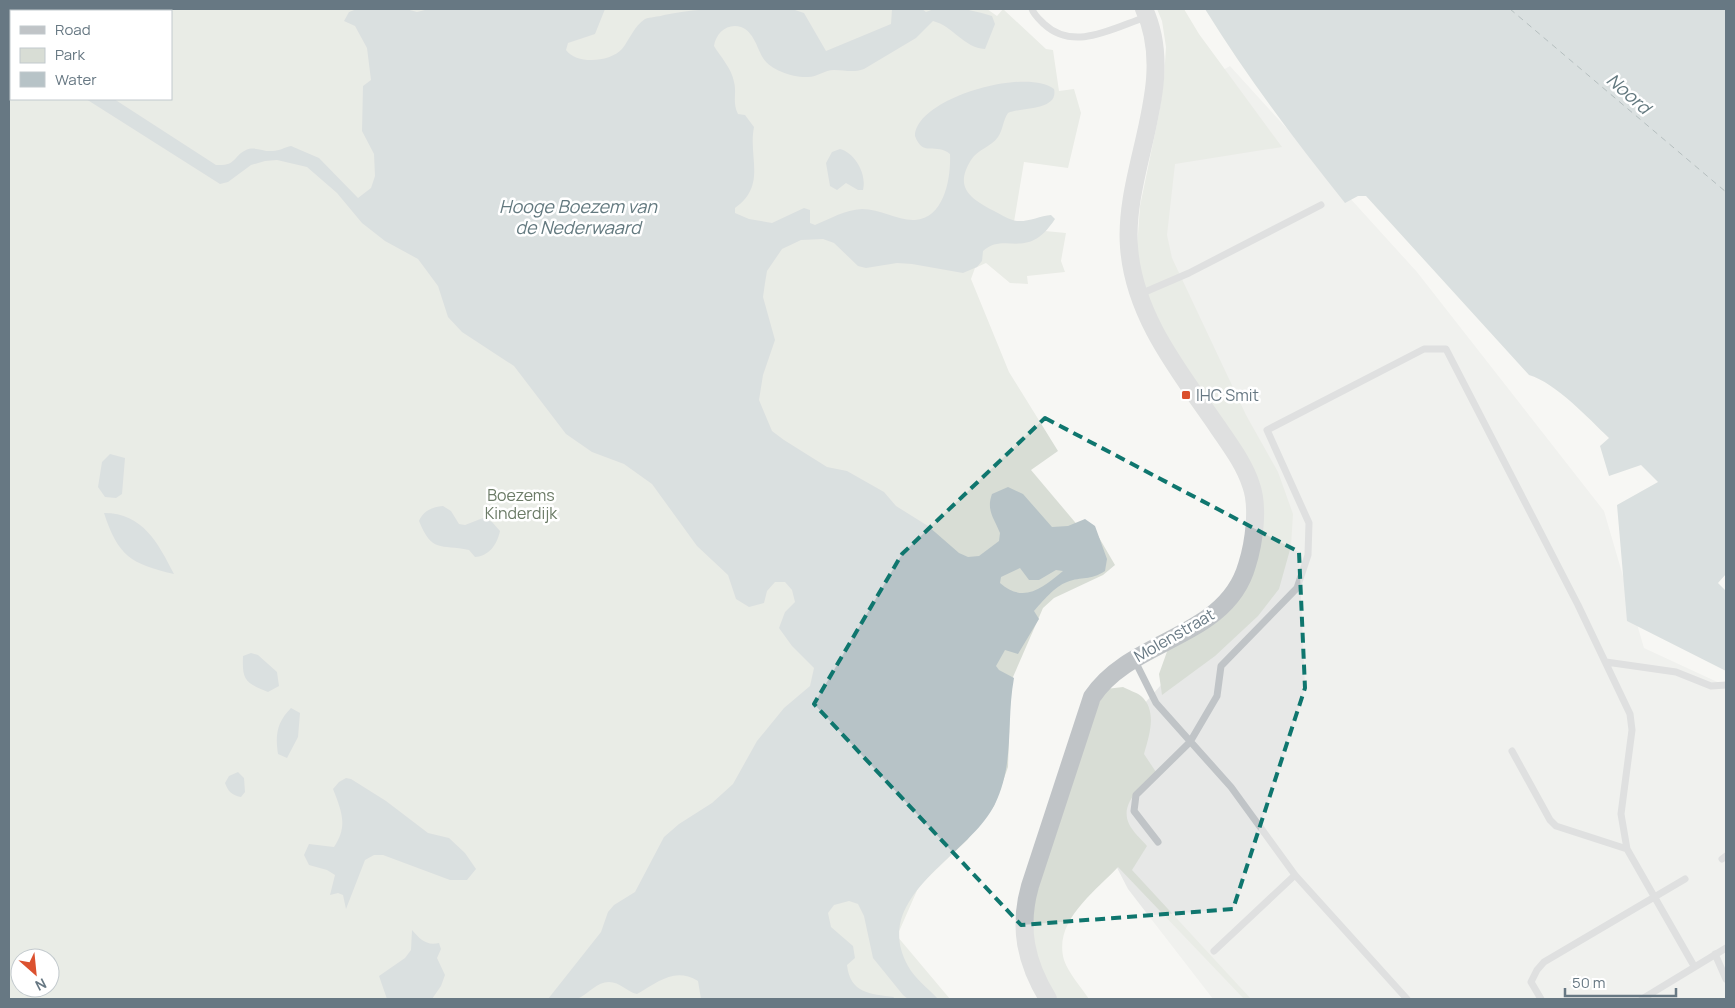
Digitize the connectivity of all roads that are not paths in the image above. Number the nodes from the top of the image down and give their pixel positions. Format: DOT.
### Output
graph roads {
  1 [pos="1032,9"];
  2 [pos="1146,13"];
  3 [pos="1321,204"];
  4 [pos="1138,295"];
  5 [pos="1134,658"];
  6 [pos="1606,662"];
  7 [pos="1726,685"];
  8 [pos="1190,742"];
  9 [pos="1512,751"];
  10 [pos="1158,842"];
  11 [pos="1627,849"];
  12 [pos="1295,875"];
  13 [pos="1685,879"];
  14 [pos="1654,897"];
  15 [pos="1726,948"];
  16 [pos="1214,951"];
  17 [pos="1715,954"];
  18 [pos="1694,966"];
  19 [pos="1726,979"];
  20 [pos="1048,999"];
  21 [pos="1407,999"];
  22 [pos="1540,999"];
  23 [pos="1642,999"];
  1 -- 2 [label="lane"];
  2 -- 4 [label="street, Molenstraat"];
  3 -- 4 [label="lane"];
  4 -- 5 [label="street, Molenstraat"];
  5 -- 8 [label="lane"];
  5 -- 20 [label="street, Molenstraat"];
  6 -- 7 [label="lane"];
  6 -- 8 [label="lane"];
  6 -- 11 [label="lane"];
  8 -- 10 [label="lane"];
  8 -- 12 [label="lane"];
  9 -- 11 [label="lane"];
  11 -- 14 [label="lane"];
  12 -- 16 [label="lane"];
  12 -- 21 [label="lane"];
  13 -- 14 [label="lane"];
  14 -- 18 [label="lane"];
  14 -- 22 [label="lane"];
  15 -- 17 [label="lane"];
  17 -- 18 [label="lane"];
  17 -- 19 [label="lane"];
  18 -- 23 [label="lane"];
}
